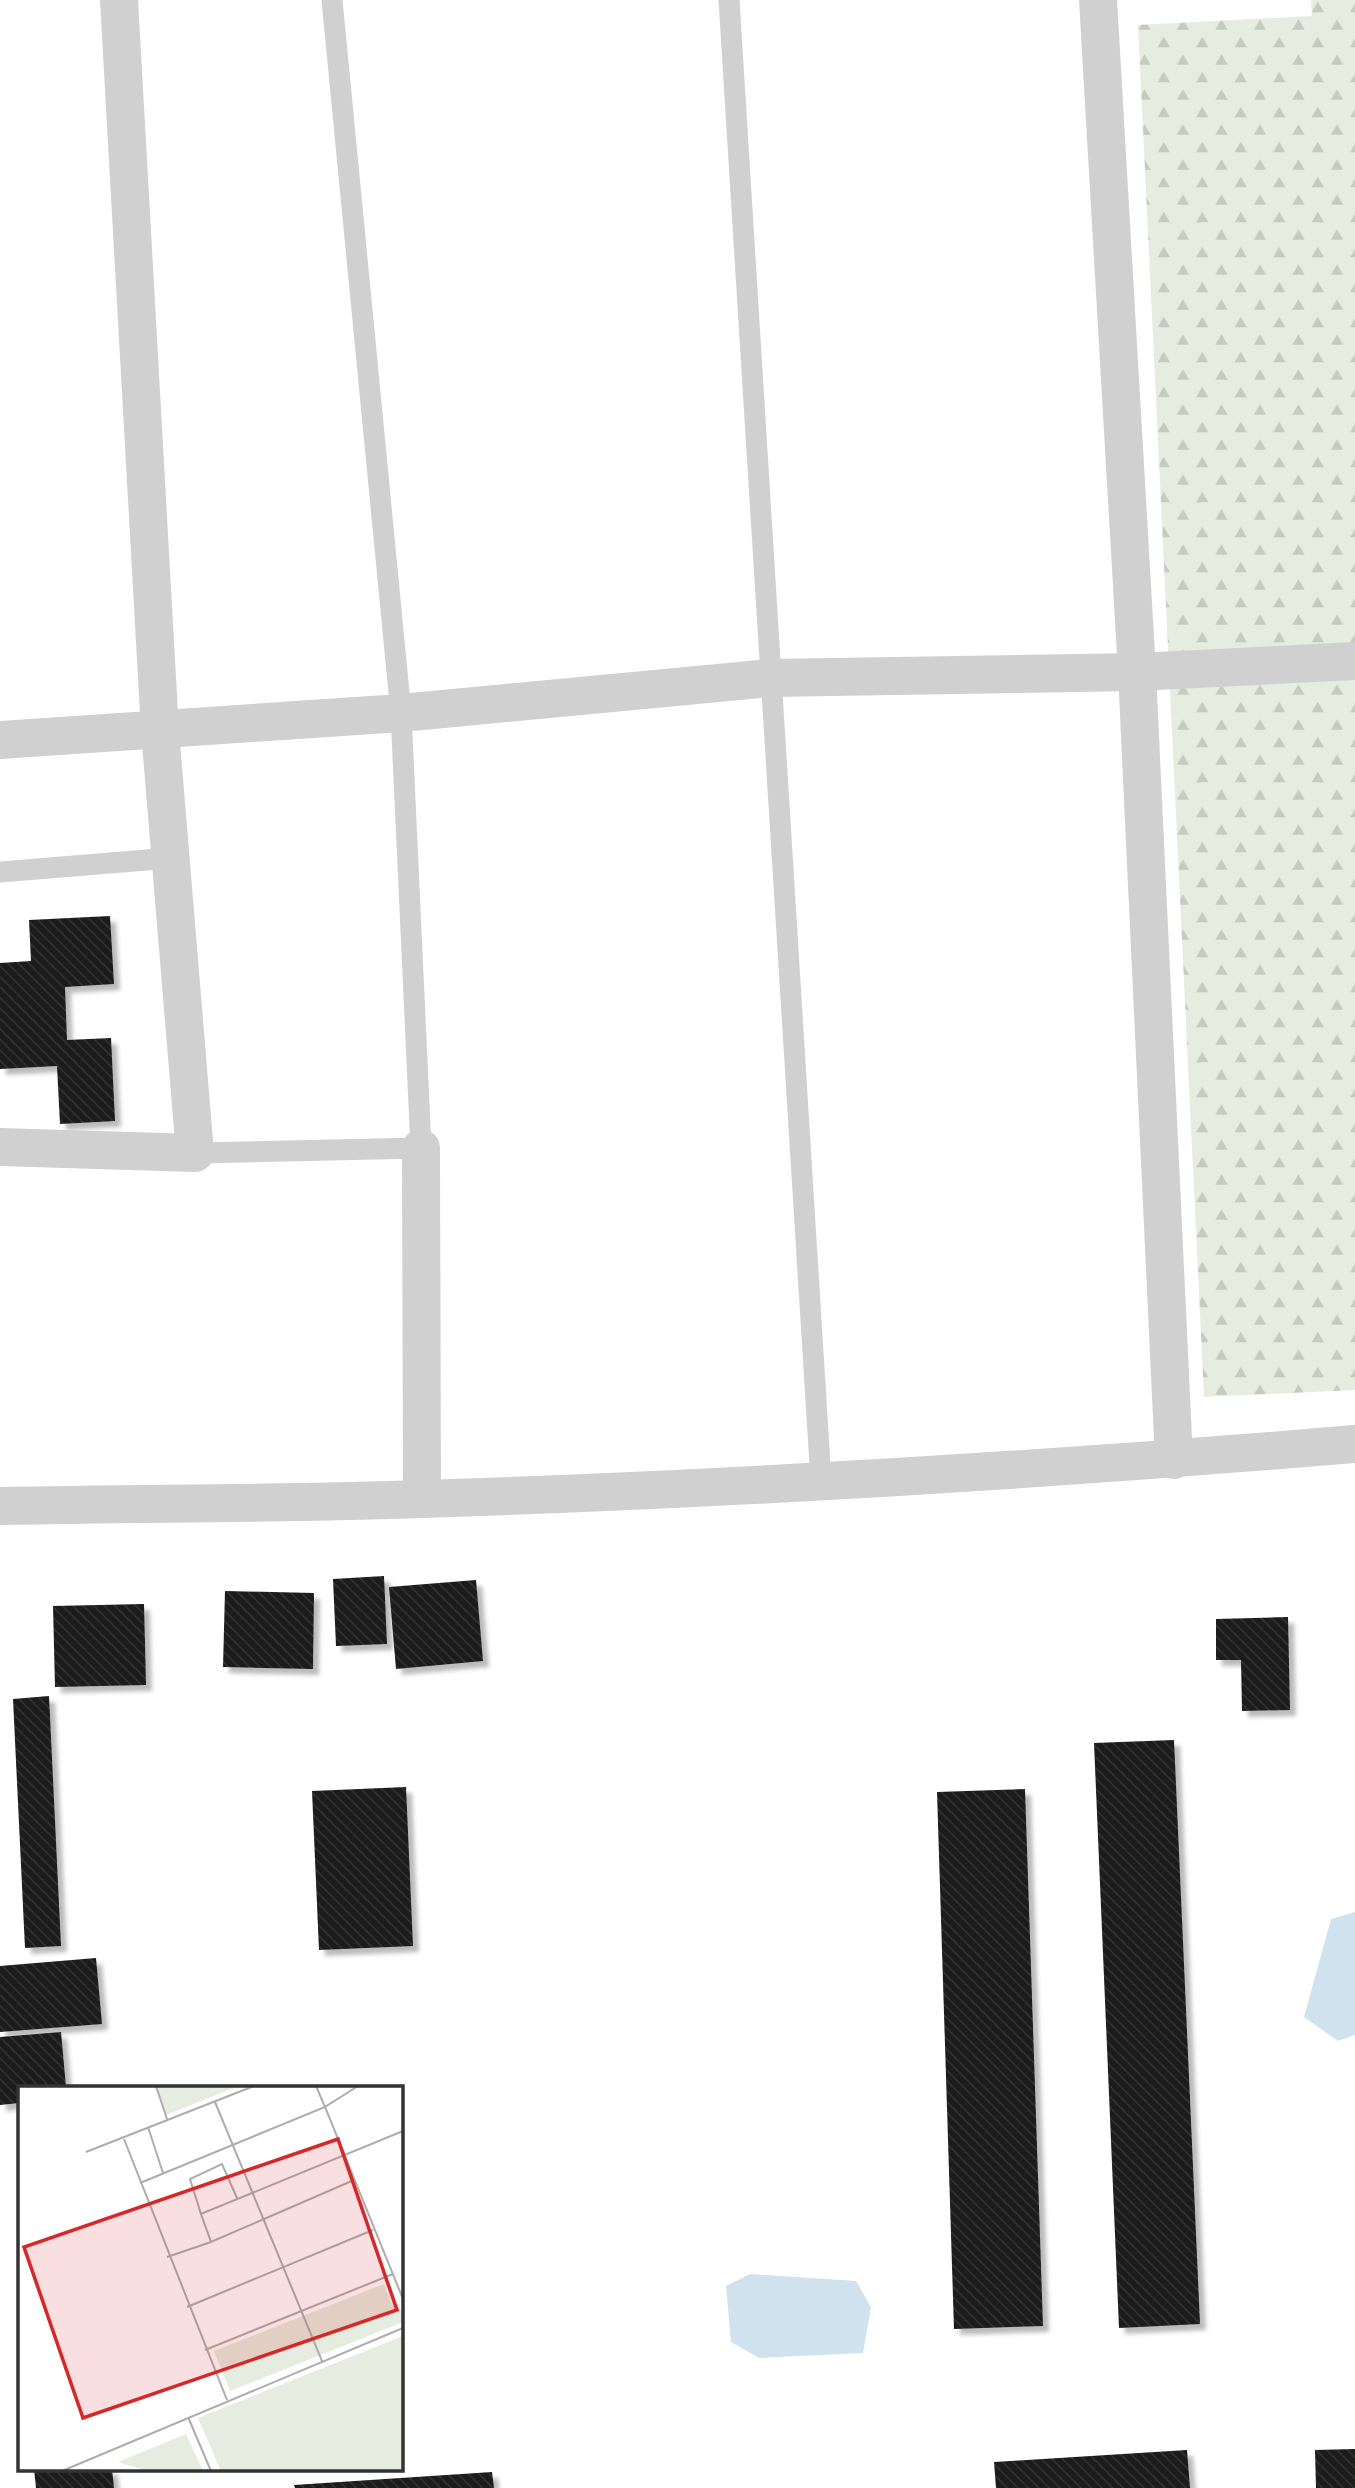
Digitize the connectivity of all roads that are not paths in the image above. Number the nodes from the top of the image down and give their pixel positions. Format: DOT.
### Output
graph roads {
  1 [pos="119,0"];
  2 [pos="332,0"];
  3 [pos="729,0"];
  4 [pos="1098,0"];
  5 [pos="1355,661"];
  6 [pos="1137,672"];
  7 [pos="771,678"];
  8 [pos="401,713"];
  9 [pos="160,731"];
  10 [pos="0,740"];
  11 [pos="171,858"];
  12 [pos="0,872"];
  13 [pos="0,1147"];
  14 [pos="421,1148"];
  15 [pos="195,1153"];
  16 [pos="1355,1444"];
  17 [pos="1174,1460"];
  18 [pos="821,1480"];
  19 [pos="422,1499"];
  20 [pos="0,1506"];
  1 -- 9 [label="street"];
  2 -- 8 [label="lane"];
  3 -- 7 [label="lane"];
  4 -- 6 [label="street"];
  5 -- 6 [label="street"];
  6 -- 7 [label="street"];
  6 -- 17 [label="street"];
  7 -- 8 [label="street"];
  7 -- 18 [label="lane"];
  8 -- 9 [label="street"];
  8 -- 14 [label="lane"];
  9 -- 10 [label="street"];
  9 -- 11 [label="street"];
  11 -- 12 [label="lane"];
  11 -- 15 [label="street"];
  13 -- 15 [label="street"];
  14 -- 15 [label="lane"];
  14 -- 19 [label="street"];
  16 -- 17 [label="street"];
  17 -- 18 [label="street"];
  18 -- 19 [label="street"];
  19 -- 20 [label="street"];
}
